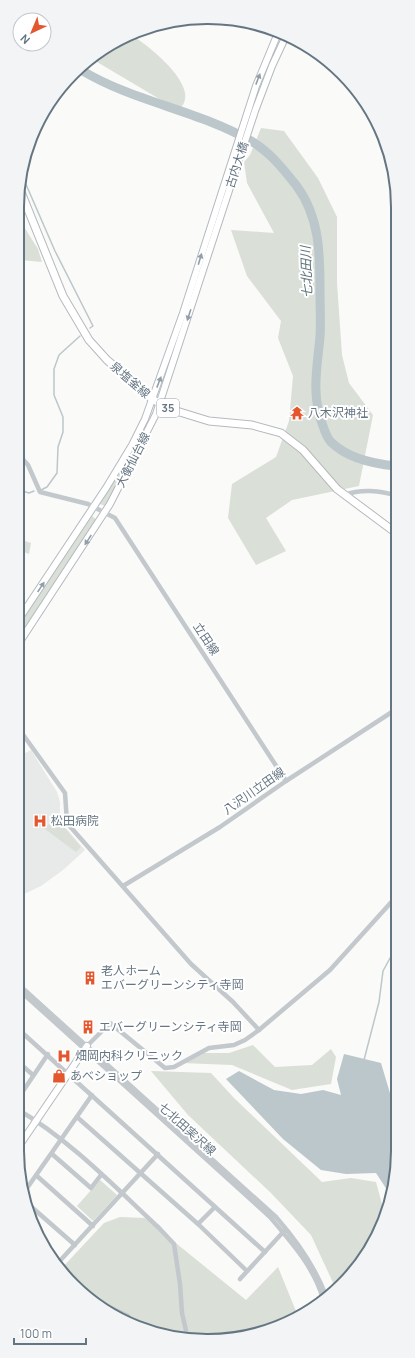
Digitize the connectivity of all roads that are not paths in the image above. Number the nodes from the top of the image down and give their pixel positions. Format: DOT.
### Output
graph roads {
  1 [pos="276,37"];
  2 [pos="284,41"];
  3 [pos="248,109"];
  4 [pos="255,111"];
  5 [pos="24,200"];
  6 [pos="217,206"];
  7 [pos="222,211"];
  8 [pos="152,399"];
  9 [pos="160,404"];
  10 [pos="24,460"];
  11 [pos="391,494"];
  12 [pos="344,495"];
  13 [pos="94,506"];
  14 [pos="106,512"];
  15 [pos="391,529"];
  16 [pos="24,611"];
  17 [pos="24,635"];
  18 [pos="391,713"];
  19 [pos="24,736"];
  20 [pos="286,781"];
  21 [pos="123,886"];
  22 [pos="391,902"];
  23 [pos="24,990"];
  24 [pos="24,995"];
  25 [pos="259,1030"];
  26 [pos="24,1033"];
  27 [pos="86,1048"];
  28 [pos="48,1054"];
  29 [pos="24,1067"];
  30 [pos="69,1073"];
  31 [pos="33,1075"];
  32 [pos="24,1088"];
  33 [pos="92,1095"];
  34 [pos="24,1113"];
  35 [pos="77,1117"];
  36 [pos="37,1121"];
  37 [pos="24,1139"];
  38 [pos="62,1140"];
  39 [pos="52,1154"];
  40 [pos="158,1154"];
  41 [pos="141,1174"];
  42 [pos="102,1175"];
  43 [pos="37,1176"];
  44 [pos="28,1187"];
  45 [pos="123,1194"];
  46 [pos="215,1207"];
  47 [pos="34,1209"];
  48 [pos="198,1224"];
  49 [pos="93,1226"];
  50 [pos="285,1231"];
  51 [pos="75,1245"];
  52 [pos="265,1252"];
  53 [pos="60,1259"];
  54 [pos="247,1271"];
  55 [pos="240,1279"];
  56 [pos="324,1291"];
  57 [pos="321,1294"];
  58 [pos="186,1332"];
  3 -- 1 [label="main road, one-way"];
  2 -- 4 [label="main road"];
  3 -- 4 [label="main road"];
  3 -- 6 [label="main road, 古内大橋"];
  4 -- 7 [label="main road, 古内大橋"];
  5 -- 8 [label="main road, 泉塩釜線 / 35"];
  8 -- 6 [label="main road, 大衡仙台線, one-way"];
  7 -- 9 [label="main road, 大衡仙台線, one-way"];
  8 -- 9 [label="main road, 泉塩釜線 / 35"];
  8 -- 13 [label="main road, 大衡仙台線"];
  9 -- 12 [label="main road, 泉塩釜線 / 35"];
  9 -- 14 [label="main road, 大衡仙台線"];
  10 -- 13 [label="street, 立田線"];
  11 -- 12 [label="street"];
  12 -- 15 [label="main road, 泉塩釜線 / 35"];
  13 -- 14 [label="street, 立田線"];
  16 -- 13 [label="main road, 大衡仙台線, one-way"];
  14 -- 17 [label="main road, 大衡仙台線, one-way"];
  14 -- 20 [label="street, 立田線"];
  18 -- 20 [label="street, 八沢川立田線"];
  19 -- 21 [label="street"];
  20 -- 21 [label="street, 八沢川立田線"];
  21 -- 25 [label="street"];
  22 -- 25 [label="street"];
  23 -- 27 [label="street"];
  24 -- 27 [label="street"];
  25 -- 27 [label="street"];
  26 -- 28 [label="street"];
  27 -- 30 [label="main road"];
  27 -- 50 [label="street"];
  28 -- 30 [label="street"];
  28 -- 31 [label="street"];
  29 -- 31 [label="street"];
  30 -- 33 [label="street"];
  30 -- 36 [label="main road"];
  31 -- 32 [label="street"];
  33 -- 35 [label="street"];
  33 -- 40 [label="street"];
  34 -- 36 [label="street"];
  35 -- 38 [label="street"];
  35 -- 41 [label="street"];
  36 -- 37 [label="main road"];
  36 -- 38 [label="street"];
  38 -- 39 [label="street"];
  38 -- 42 [label="street"];
  39 -- 42 [label="street"];
  39 -- 43 [label="street"];
  40 -- 41 [label="street"];
  40 -- 46 [label="street"];
  41 -- 45 [label="street"];
  41 -- 48 [label="street"];
  42 -- 45 [label="street"];
  43 -- 44 [label="street"];
  43 -- 49 [label="street"];
  45 -- 49 [label="street"];
  45 -- 58 [label="street"];
  46 -- 48 [label="street"];
  46 -- 52 [label="street"];
  47 -- 51 [label="street"];
  48 -- 54 [label="street"];
  49 -- 51 [label="street"];
  50 -- 52 [label="street"];
  50 -- 56 [label="street"];
  50 -- 57 [label="street"];
  51 -- 53 [label="street"];
  52 -- 54 [label="street"];
  54 -- 55 [label="street"];
}
